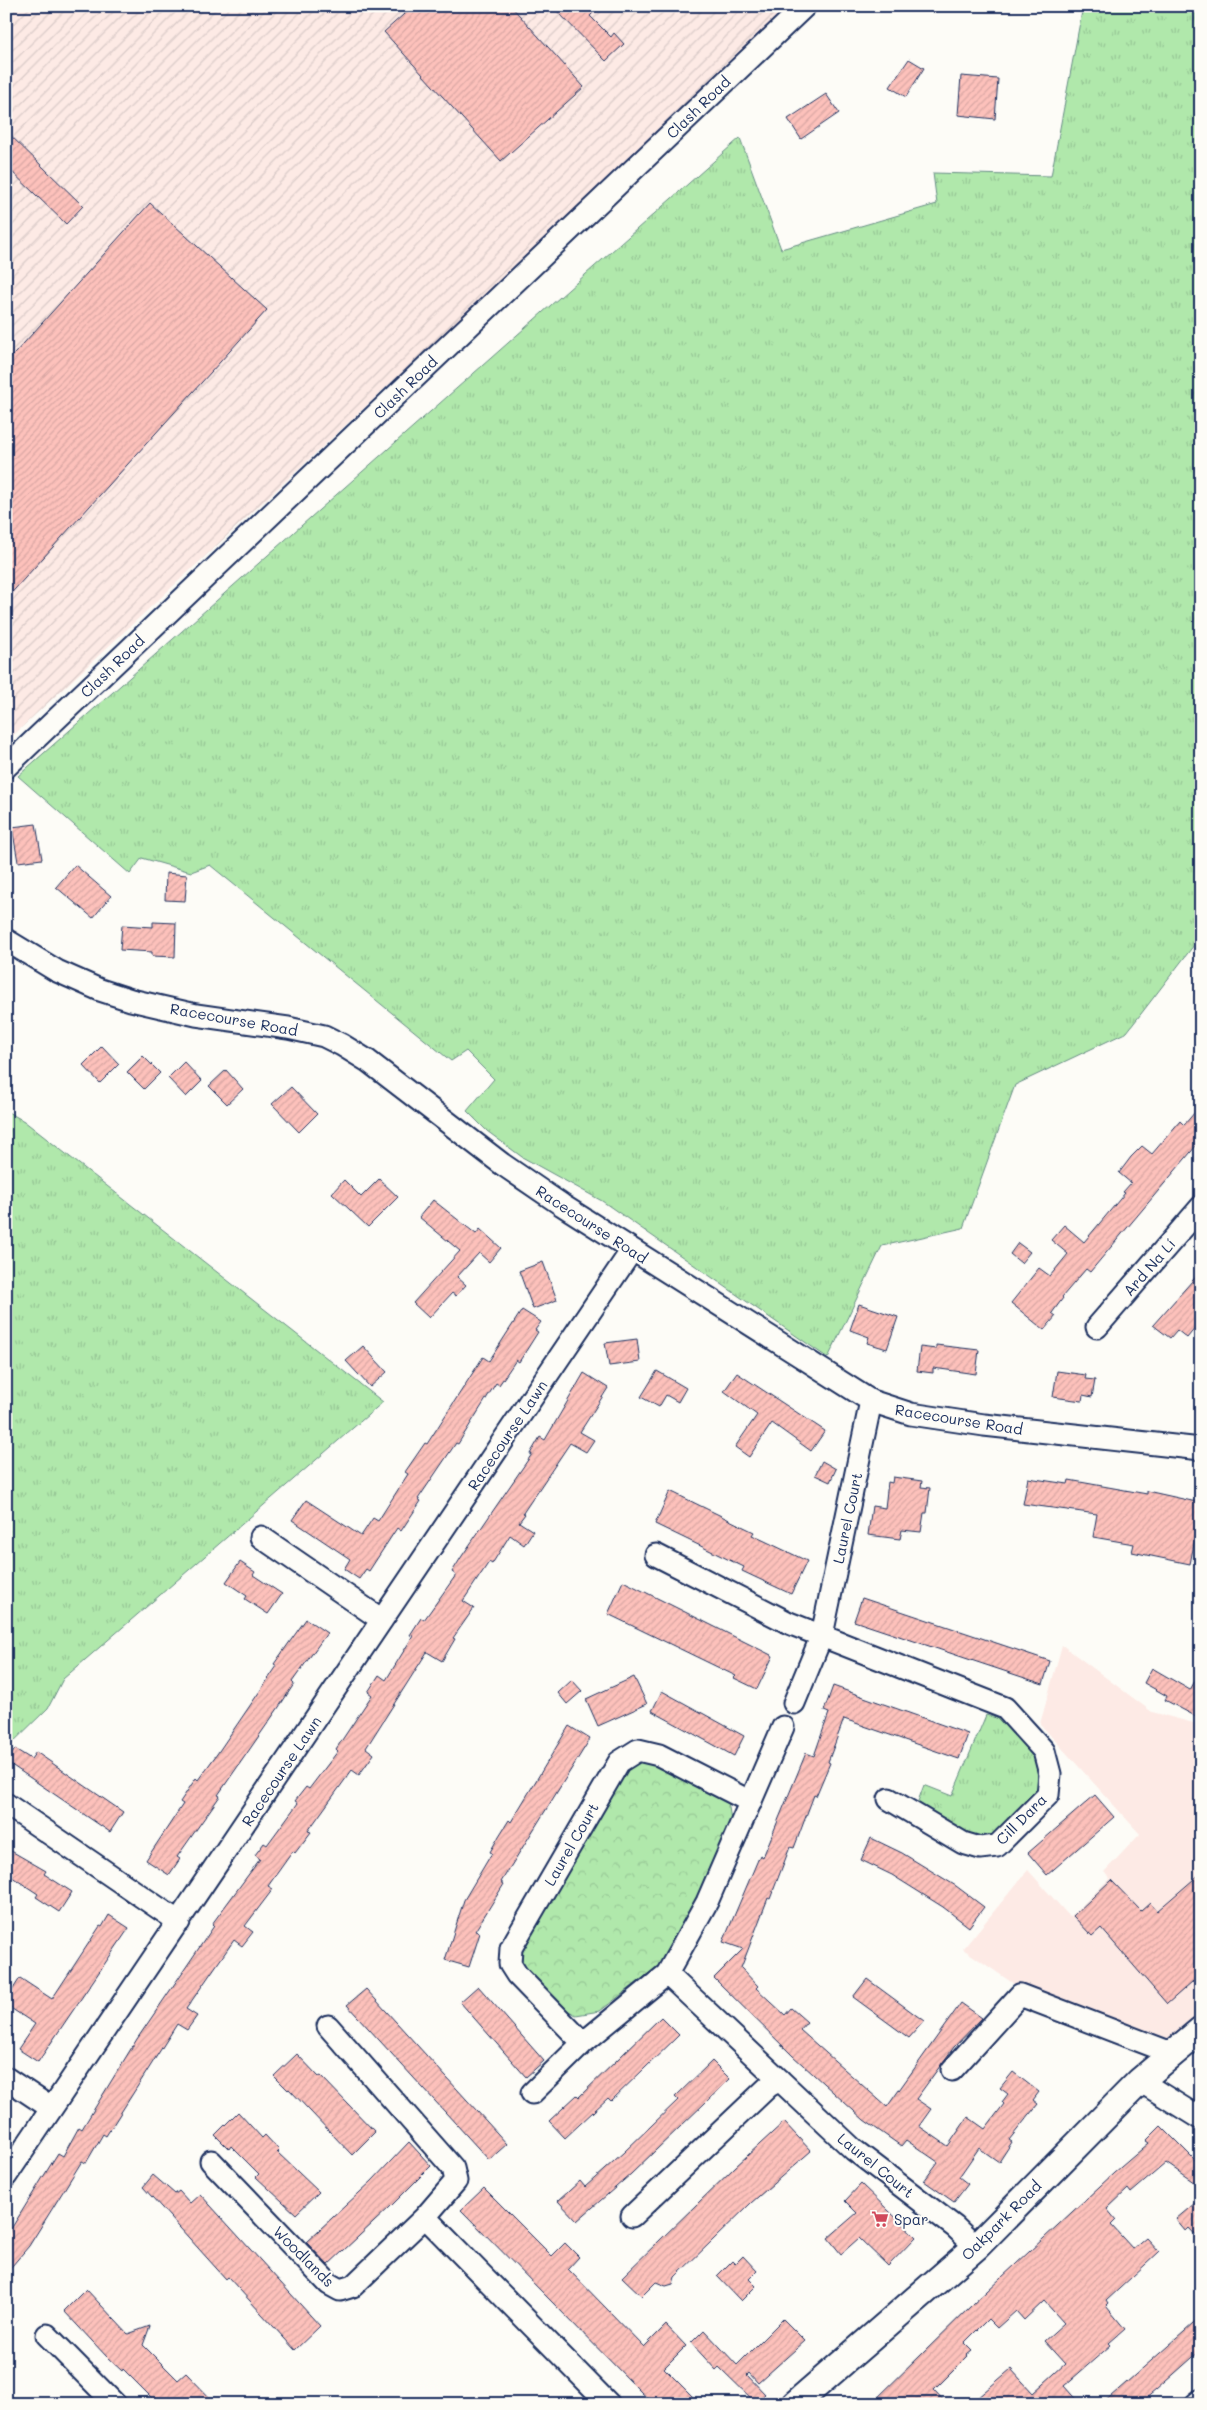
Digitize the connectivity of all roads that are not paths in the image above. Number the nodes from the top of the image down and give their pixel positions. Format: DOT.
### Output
graph roads {
  1 [pos="805,6"];
  2 [pos="6,767"];
  3 [pos="6,940"];
  4 [pos="1201,1207"];
  5 [pos="632,1250"];
  6 [pos="1098,1327"];
  7 [pos="872,1401"];
  8 [pos="1201,1449"];
  9 [pos="261,1537"];
  10 [pos="656,1555"];
  11 [pos="382,1620"];
  12 [pos="822,1635"];
  13 [pos="794,1703"];
  14 [pos="783,1727"];
  15 [pos="889,1798"];
  16 [pos="752,1802"];
  17 [pos="6,1804"];
  18 [pos="179,1922"];
  19 [pos="667,1974"];
  20 [pos="328,2026"];
  21 [pos="1201,2030"];
  22 [pos="583,2043"];
  23 [pos="1174,2054"];
  24 [pos="952,2070"];
  25 [pos="6,2078"];
  26 [pos="780,2080"];
  27 [pos="1140,2080"];
  28 [pos="532,2093"];
  29 [pos="51,2108"];
  30 [pos="1201,2119"];
  31 [pos="211,2160"];
  32 [pos="6,2176"];
  33 [pos="632,2216"];
  34 [pos="426,2217"];
  35 [pos="976,2247"];
  36 [pos="47,2336"];
  37 [pos="816,2396"];
  38 [pos="1201,2400"];
  39 [pos="115,2404"];
  40 [pos="609,2404"];
  41 [pos="795,2404"];
  42 [pos="1196,2404"];
  1 -- 2 [label="street, Clash Road"];
  3 -- 5 [label="street, Racecourse Road"];
  4 -- 6 [label="street, Ard Na Lí"];
  5 -- 7 [label="street, Racecourse Road"];
  5 -- 11 [label="street, Racecourse Lawn"];
  7 -- 8 [label="street, Racecourse Road"];
  7 -- 12 [label="street, Laurel Court"];
  9 -- 11 [label="street"];
  10 -- 12 [label="street"];
  11 -- 18 [label="street, Racecourse Lawn"];
  12 -- 13 [label="street, Laurel Court"];
  12 -- 15 [label="street, Cill Dara"];
  14 -- 16 [label="street"];
  16 -- 19 [label="street"];
  16 -- 22 [label="street, Laurel Court"];
  17 -- 18 [label="street"];
  18 -- 29 [label="street, Racecourse Lawn"];
  19 -- 22 [label="street"];
  19 -- 26 [label="street, Laurel Court"];
  20 -- 34 [label="street, Woodlands"];
  21 -- 23 [label="main road, Oakpark Road"];
  22 -- 28 [label="street"];
  23 -- 24 [label="street"];
  23 -- 27 [label="main road, Oakpark Road"];
  25 -- 29 [label="street"];
  26 -- 33 [label="street"];
  26 -- 35 [label="street, Laurel Court"];
  27 -- 30 [label="street"];
  27 -- 35 [label="main road, Oakpark Road"];
  29 -- 32 [label="street, Racecourse Lawn"];
  31 -- 34 [label="street, Woodlands"];
  34 -- 40 [label="street"];
  35 -- 37 [label="main road, Oakpark Road"];
  36 -- 39 [label="street"];
  37 -- 41 [label="main road, Oakpark Road"];
  38 -- 42 [label="street"];
}
